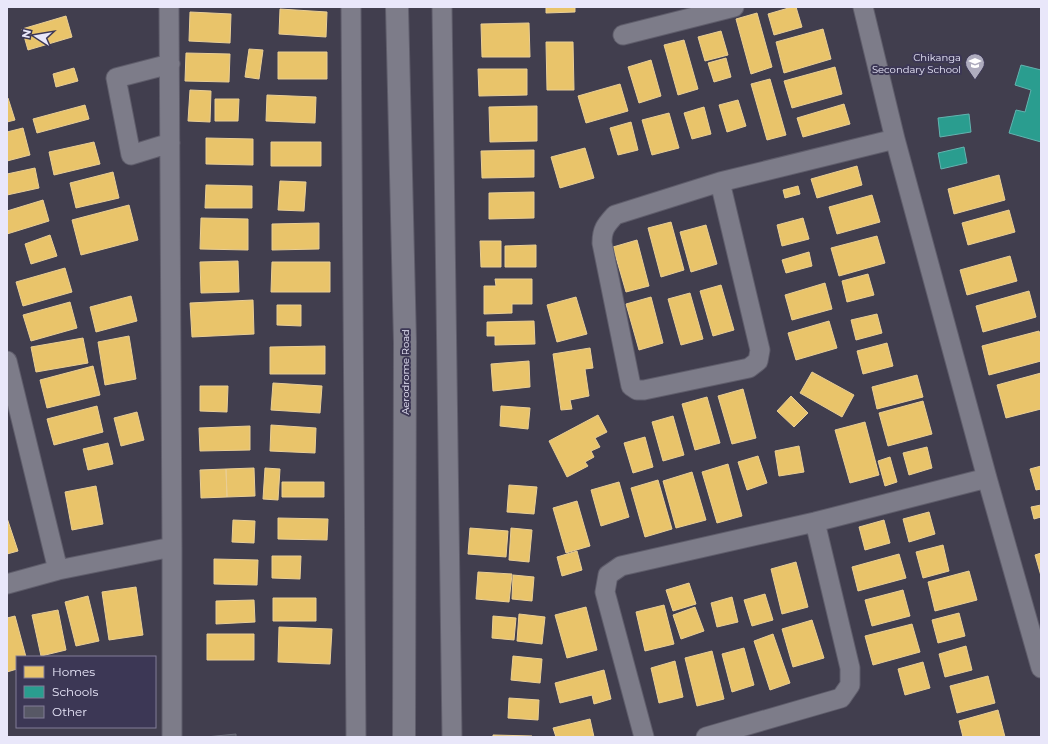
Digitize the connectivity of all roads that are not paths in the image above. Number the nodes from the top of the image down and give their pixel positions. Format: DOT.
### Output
graph roads {
  1 [pos="169,7"];
  2 [pos="351,7"];
  3 [pos="397,7"];
  4 [pos="442,7"];
  5 [pos="734,7"];
  6 [pos="863,7"];
  7 [pos="622,35"];
  8 [pos="170,64"];
  9 [pos="896,139"];
  10 [pos="170,143"];
  11 [pos="720,182"];
  12 [pos="7,361"];
  13 [pos="14,417"];
  14 [pos="987,478"];
  15 [pos="815,522"];
  16 [pos="172,547"];
  17 [pos="58,570"];
  18 [pos="7,584"];
  19 [pos="1041,668"];
  20 [pos="172,737"];
  21 [pos="356,737"];
  22 [pos="404,737"];
  23 [pos="452,737"];
  24 [pos="644,737"];
  25 [pos="706,737"];
  1 -- 8 [label="street"];
  2 -- 21 [label="street"];
  3 -- 22 [label="street, Aerodrome Road"];
  4 -- 23 [label="street"];
  5 -- 7 [label="street"];
  6 -- 9 [label="street"];
  8 -- 10 [label="street"];
  8 -- 10 [label="street"];
  9 -- 11 [label="street"];
  9 -- 14 [label="street"];
  10 -- 16 [label="street"];
  11 -- 11 [label="street"];
  12 -- 13 [label="street"];
  13 -- 17 [label="street"];
  14 -- 15 [label="street"];
  14 -- 19 [label="street"];
  15 -- 24 [label="street"];
  15 -- 25 [label="street"];
  16 -- 17 [label="street"];
  16 -- 20 [label="street"];
  17 -- 18 [label="street"];
}
